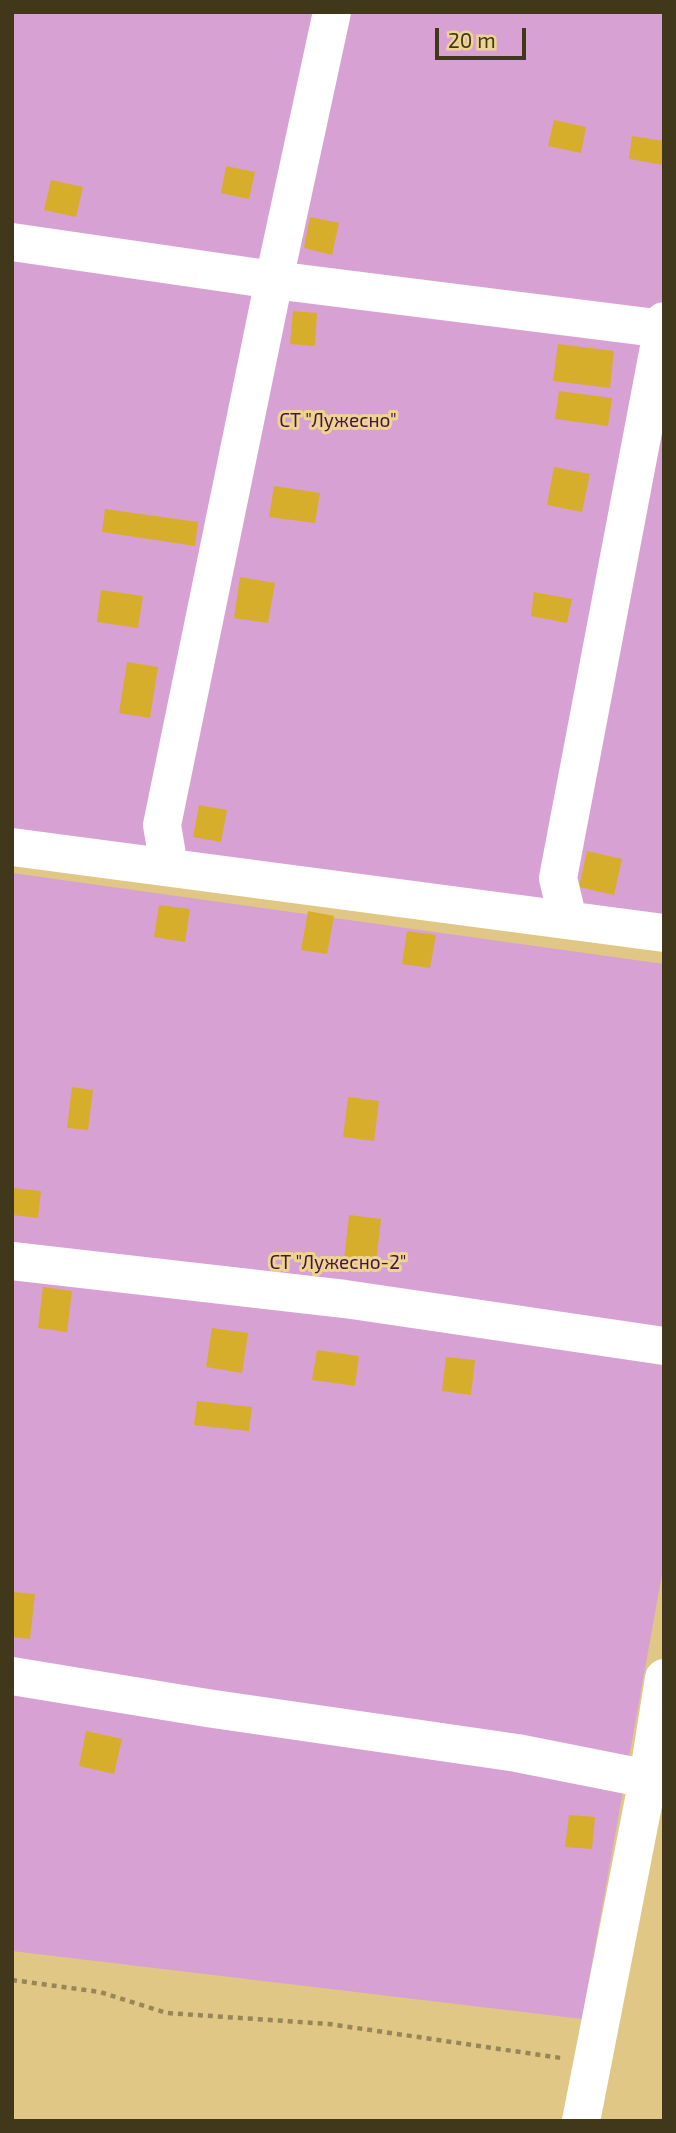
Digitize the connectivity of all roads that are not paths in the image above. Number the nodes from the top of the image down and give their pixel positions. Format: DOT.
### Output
graph roads {
  1 [pos="332,12"];
  2 [pos="12,242"];
  3 [pos="274,280"];
  4 [pos="663,326"];
  5 [pos="12,846"];
  6 [pos="169,867"];
  7 [pos="568,920"];
  8 [pos="664,933"];
  9 [pos="12,1261"];
  10 [pos="664,1346"];
  11 [pos="12,1676"];
  12 [pos="664,1678"];
  13 [pos="648,1779"];
  14 [pos="581,2121"];
  1 -- 3 [label="lane"];
  2 -- 3 [label="lane"];
  3 -- 4 [label="lane"];
  3 -- 6 [label="lane"];
  4 -- 7 [label="lane"];
  5 -- 6 [label="lane"];
  6 -- 7 [label="lane"];
  7 -- 8 [label="lane"];
  9 -- 10 [label="lane"];
  11 -- 13 [label="lane"];
  12 -- 13 [label="lane"];
  13 -- 14 [label="lane"];
}
